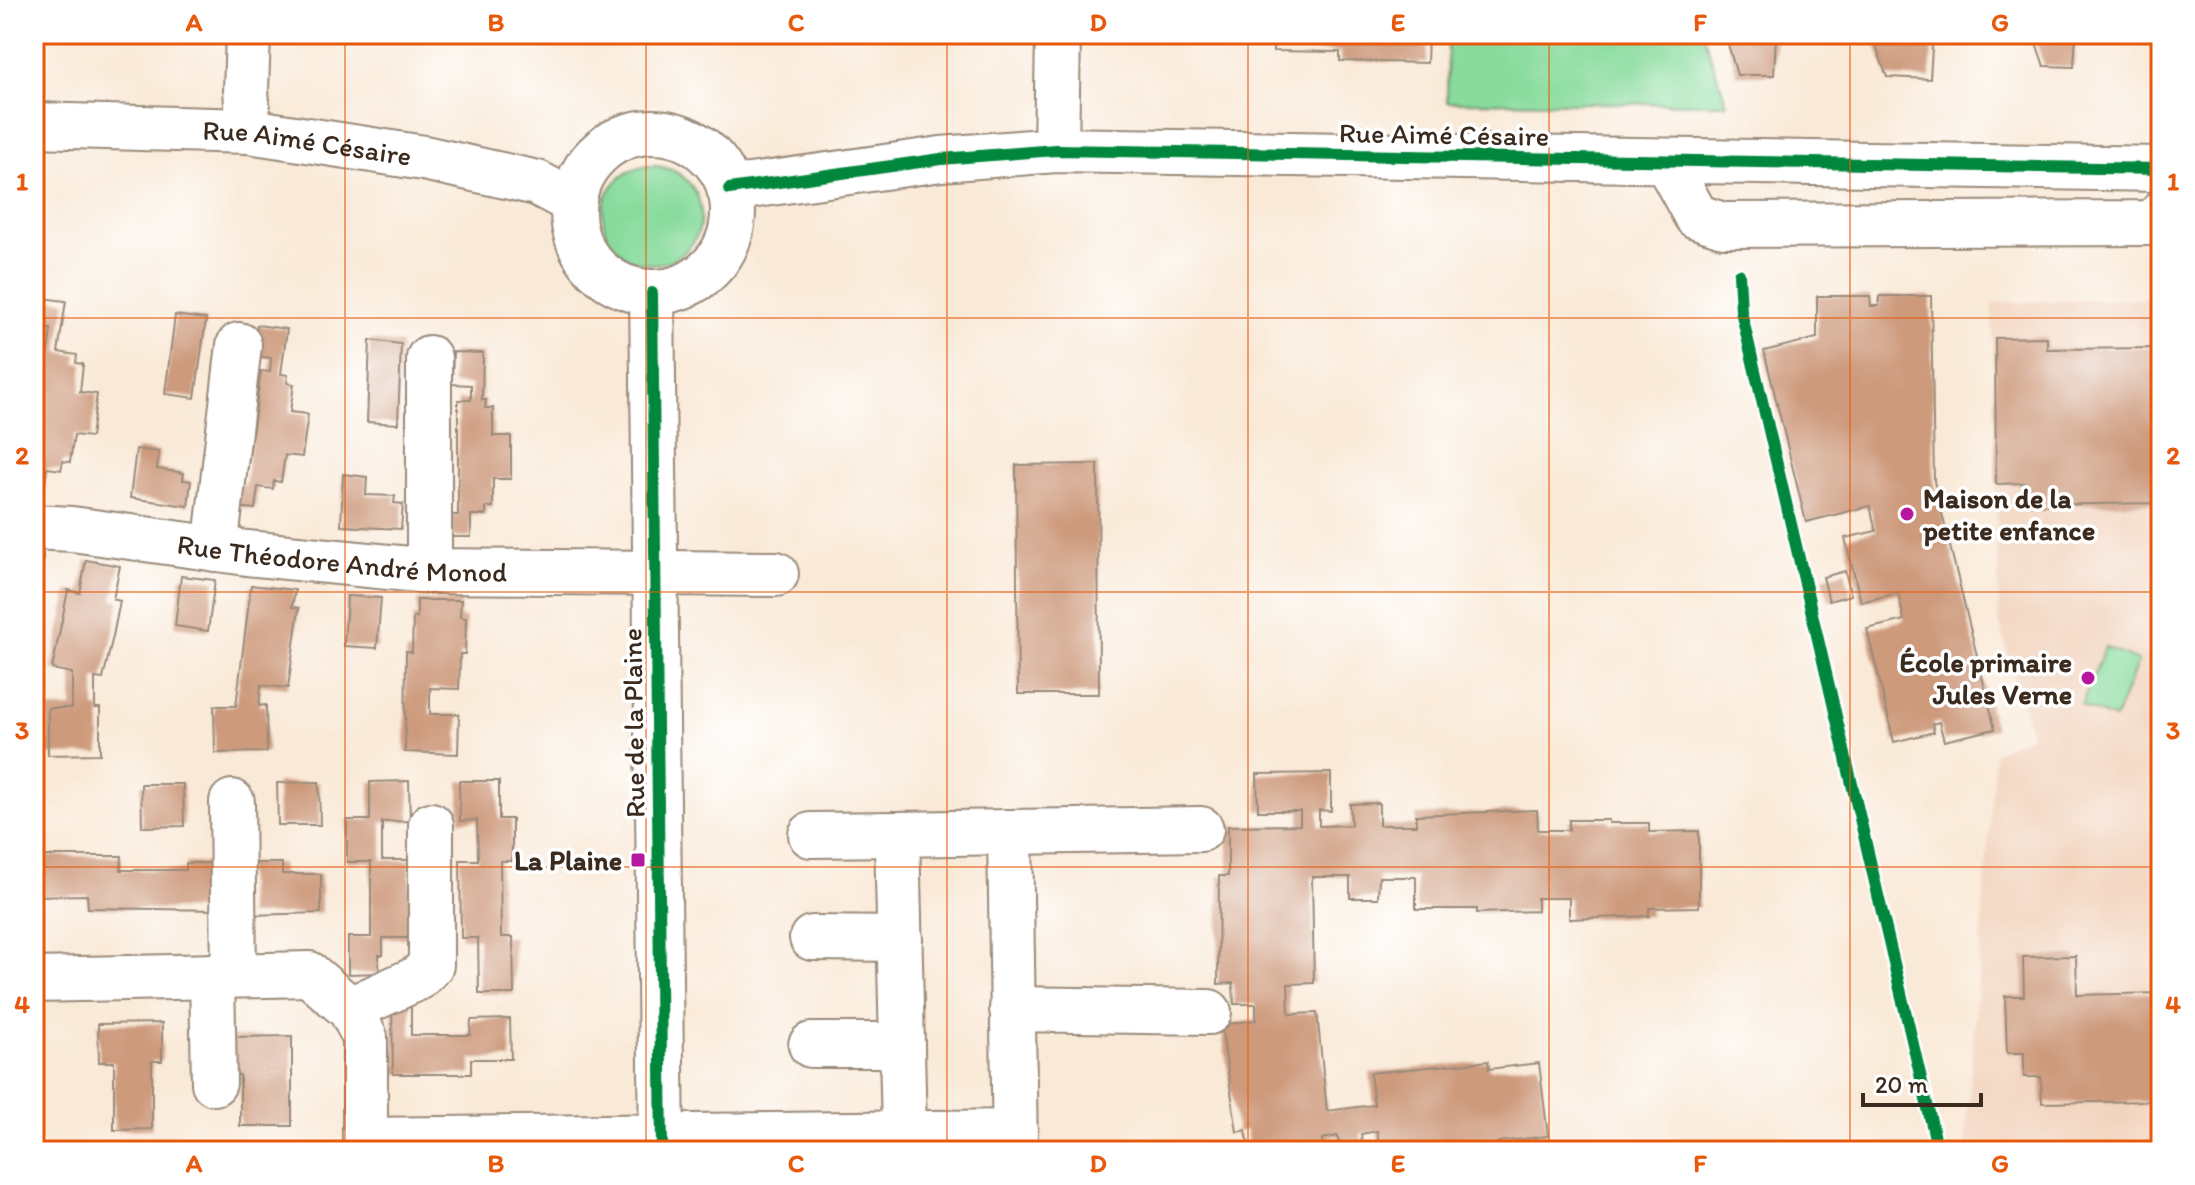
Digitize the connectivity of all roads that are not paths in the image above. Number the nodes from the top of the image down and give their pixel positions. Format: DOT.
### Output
graph roads {
  1 [pos="248,34"];
  2 [pos="1058,34"];
  3 [pos="34,125"];
  4 [pos="249,131"];
  5 [pos="1056,150"];
  6 [pos="1666,161"];
  7 [pos="2161,169"];
  8 [pos="729,189"];
  9 [pos="573,202"];
  10 [pos="2161,214"];
  11 [pos="652,293"];
  12 [pos="239,345"];
  13 [pos="429,358"];
  14 [pos="34,527"];
  15 [pos="215,549"];
  16 [pos="429,571"];
  17 [pos="653,572"];
  18 [pos="776,574"];
  19 [pos="232,802"];
  20 [pos="431,825"];
  21 [pos="1201,829"];
  22 [pos="1010,832"];
  23 [pos="897,834"];
  24 [pos="811,835"];
  25 [pos="812,938"];
  26 [pos="900,939"];
  27 [pos="223,976"];
  28 [pos="34,980"];
  29 [pos="350,1009"];
  30 [pos="1012,1009"];
  31 [pos="1209,1012"];
  32 [pos="811,1045"];
  33 [pos="902,1045"];
  34 [pos="214,1083"];
  35 [pos="904,1133"];
  36 [pos="1015,1141"];
  37 [pos="662,1144"];
  38 [pos="365,1146"];
  1 -- 4 [label="street"];
  2 -- 5 [label="street"];
  3 -- 4 [label="street, Rue Aimé Césaire"];
  4 -- 9 [label="street, Rue Aimé Césaire"];
  5 -- 6 [label="street, Rue Aimé Césaire"];
  5 -- 8 [label="street, Rue Aimé Césaire"];
  6 -- 7 [label="street, Rue Aimé Césaire"];
  6 -- 10 [label="street"];
  8 -- 9 [label="street"];
  8 -- 11 [label="street"];
  9 -- 11 [label="street"];
  11 -- 17 [label="street, Rue de la Plaine"];
  12 -- 15 [label="street"];
  13 -- 16 [label="street"];
  14 -- 15 [label="street, Rue Théodore André Monod"];
  15 -- 16 [label="street, Rue Théodore André Monod"];
  16 -- 17 [label="street, Rue Théodore André Monod"];
  17 -- 18 [label="street, Rue Théodore André Monod"];
  17 -- 37 [label="street, Rue de la Plaine"];
  19 -- 27 [label="street"];
  20 -- 29 [label="street"];
  21 -- 22 [label="street"];
  22 -- 23 [label="street"];
  22 -- 30 [label="street"];
  23 -- 24 [label="street"];
  23 -- 26 [label="street"];
  25 -- 26 [label="street"];
  26 -- 33 [label="street"];
  27 -- 28 [label="street"];
  27 -- 29 [label="street"];
  27 -- 34 [label="street"];
  29 -- 38 [label="street"];
  30 -- 31 [label="street"];
  30 -- 36 [label="street"];
  32 -- 33 [label="street"];
  33 -- 35 [label="street"];
  35 -- 36 [label="street"];
  35 -- 37 [label="street"];
  37 -- 38 [label="street"];
}
